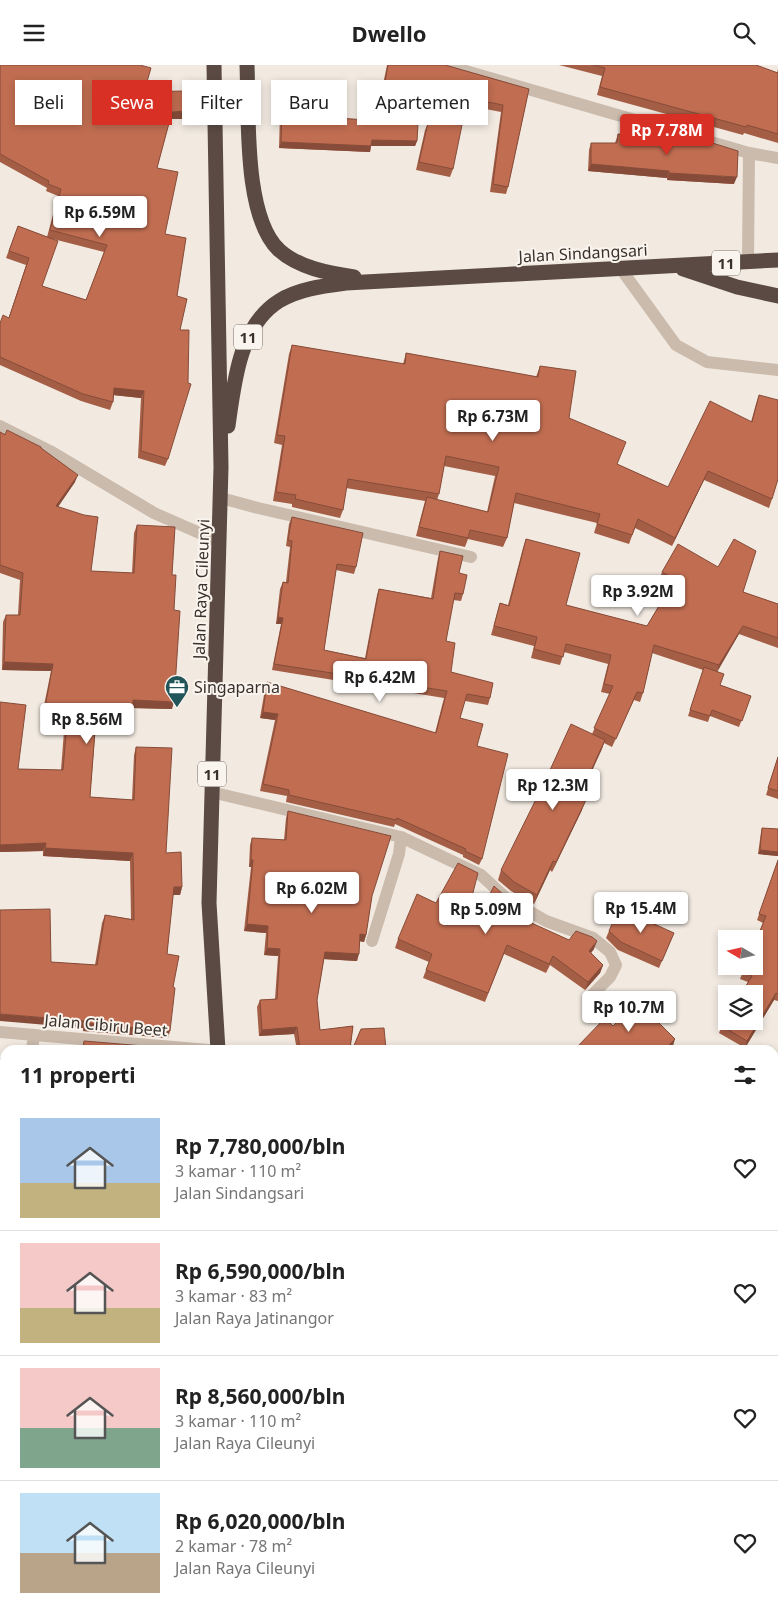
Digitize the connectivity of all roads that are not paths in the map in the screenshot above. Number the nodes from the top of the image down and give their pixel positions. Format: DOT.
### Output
graph roads {
  1 [pos="214,65"];
  2 [pos="247,65"];
  3 [pos="445,65"];
  4 [pos="749,153"];
  5 [pos="778,158"];
  6 [pos="778,260"];
  7 [pos="748,261"];
  8 [pos="675,266"];
  9 [pos="620,269"];
  10 [pos="390,280"];
  11 [pos="778,296"];
  12 [pos="778,370"];
  13 [pos="0,427"];
  14 [pos="221,498"];
  15 [pos="220,542"];
  16 [pos="471,557"];
  17 [pos="211,792"];
  18 [pos="401,837"];
  19 [pos="372,941"];
  20 [pos="588,999"];
  21 [pos="0,1032"];
  22 [pos="34,1035"];
  23 [pos="33,1045"];
  24 [pos="150,1045"];
  25 [pos="218,1045"];
  1 -- 14 [label="highway, Jalan Raya Cileunyi / 11"];
  2 -- 10 [label="highway, 11"];
  3 -- 4 [label="street"];
  4 -- 5 [label="street"];
  4 -- 7 [label="street"];
  6 -- 7 [label="highway, Jalan Sindangsari / 11"];
  7 -- 8 [label="highway, Jalan Sindangsari / 11"];
  8 -- 9 [label="highway, Jalan Sindangsari / 11"];
  8 -- 11 [label="highway"];
  9 -- 10 [label="highway, Jalan Sindangsari / 11"];
  9 -- 12 [label="street"];
  10 -- 14 [label="highway, 11"];
  13 -- 15 [label="street"];
  14 -- 15 [label="highway, Jalan Raya Cileunyi / 11"];
  14 -- 16 [label="street"];
  15 -- 17 [label="highway, Jalan Raya Cileunyi / 11"];
  17 -- 18 [label="street"];
  17 -- 25 [label="highway, Jalan Raya Cileunyi / 11"];
  18 -- 19 [label="street"];
  18 -- 20 [label="street"];
  21 -- 22 [label="street, Jalan Cibiru Beet"];
  22 -- 23 [label="street"];
  22 -- 24 [label="street, Jalan Cibiru Beet"];
}
